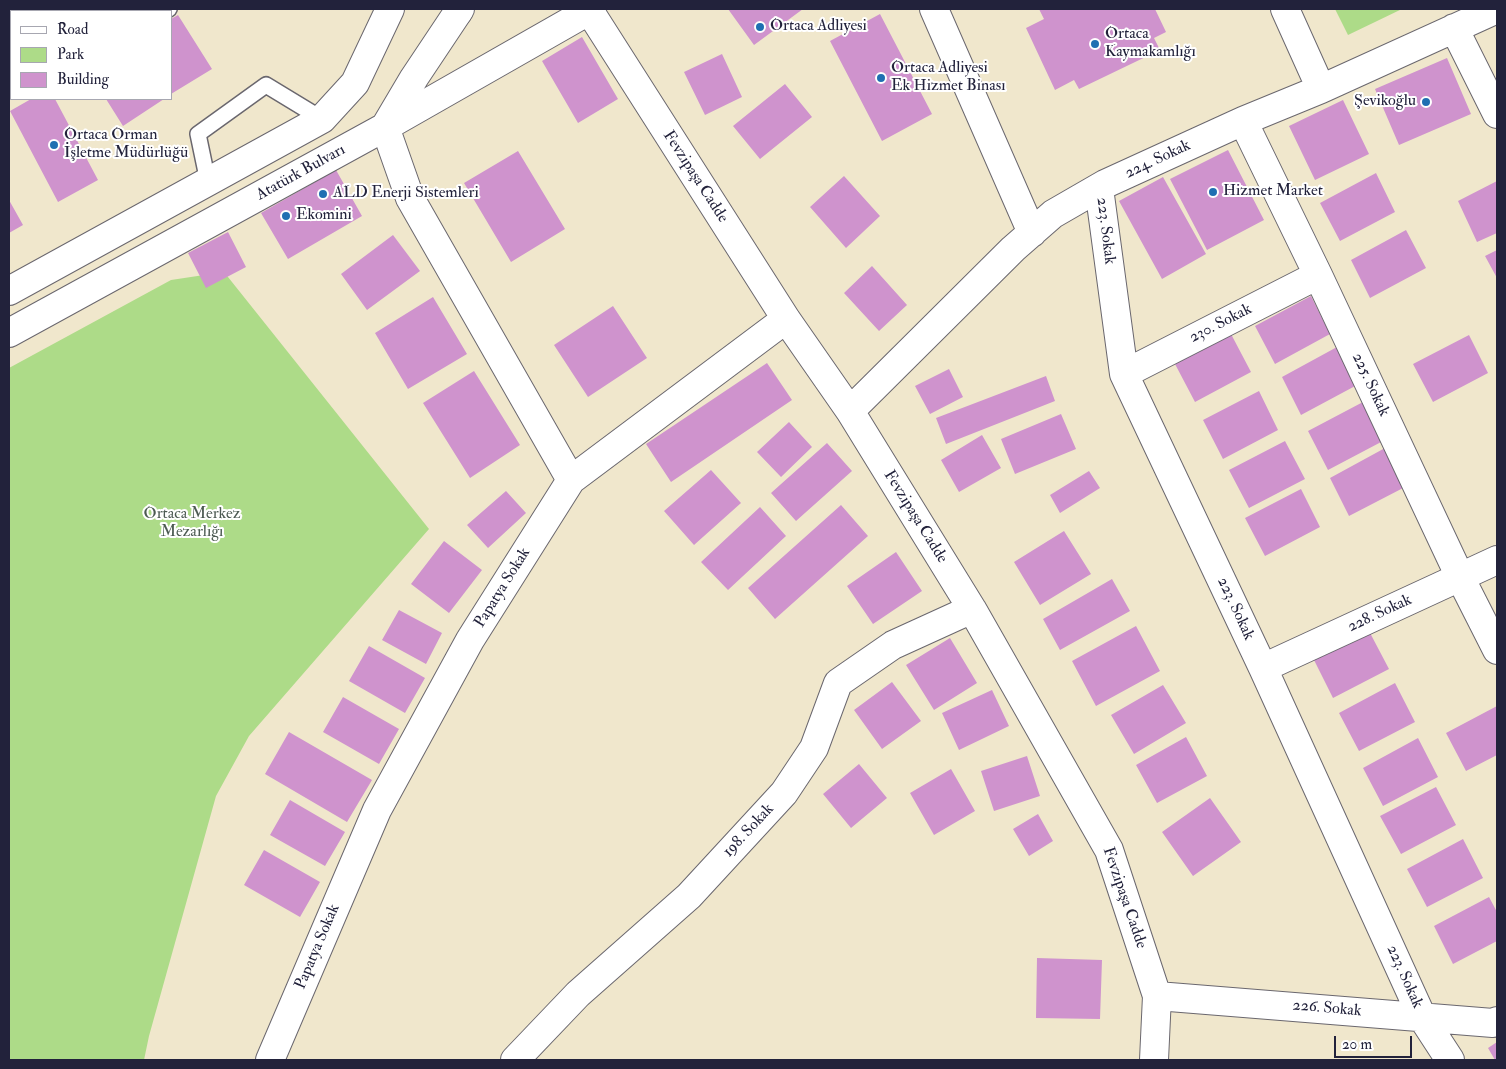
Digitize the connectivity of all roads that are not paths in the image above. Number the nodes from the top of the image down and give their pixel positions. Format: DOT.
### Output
graph roads {
  1 [pos="390,9"];
  2 [pos="934,9"];
  3 [pos="1285,9"];
  4 [pos="1497,9"];
  5 [pos="459,10"];
  6 [pos="590,10"];
  7 [pos="1454,28"];
  8 [pos="1321,89"];
  9 [pos="1497,114"];
  10 [pos="322,119"];
  11 [pos="1243,121"];
  12 [pos="385,127"];
  13 [pos="208,182"];
  14 [pos="1099,188"];
  15 [pos="1032,233"];
  16 [pos="1318,275"];
  17 [pos="9,291"];
  18 [pos="786,319"];
  19 [pos="9,334"];
  20 [pos="1124,374"];
  21 [pos="850,411"];
  22 [pos="571,480"];
  23 [pos="1497,560"];
  24 [pos="1460,577"];
  25 [pos="972,609"];
  26 [pos="1497,650"];
  27 [pos="1263,668"];
  28 [pos="1157,996"];
  29 [pos="1422,1016"];
  30 [pos="1497,1021"];
  31 [pos="270,1060"];
  32 [pos="515,1060"];
  33 [pos="1154,1060"];
  34 [pos="1450,1060"];
  1 -- 10 [label="street"];
  2 -- 15 [label="street"];
  3 -- 8 [label="street"];
  4 -- 7 [label="street, 224. Sokak"];
  5 -- 12 [label="street"];
  6 -- 12 [label="street, Atatürk Bulvarı"];
  6 -- 18 [label="street, Fevzipaşa Cadde"];
  7 -- 8 [label="street, 224. Sokak"];
  7 -- 9 [label="street"];
  8 -- 11 [label="street, 224. Sokak"];
  10 -- 13 [label="street"];
  10 -- 13 [label="lane"];
  11 -- 14 [label="street, 224. Sokak"];
  11 -- 16 [label="street, 225. Sokak"];
  12 -- 19 [label="street, Atatürk Bulvarı"];
  12 -- 22 [label="street"];
  13 -- 17 [label="street"];
  14 -- 15 [label="street, 224. Sokak"];
  14 -- 20 [label="street, 223. Sokak"];
  15 -- 21 [label="street, 224. Sokak"];
  16 -- 20 [label="street, 230. Sokak"];
  16 -- 24 [label="street, 225. Sokak"];
  18 -- 21 [label="street, Fevzipaşa Cadde"];
  18 -- 22 [label="street"];
  20 -- 27 [label="street, 223. Sokak"];
  21 -- 25 [label="street, Fevzipaşa Cadde"];
  22 -- 31 [label="street, Papatya Sokak"];
  23 -- 24 [label="street, 228. Sokak"];
  24 -- 26 [label="street, 225. Sokak"];
  24 -- 27 [label="street, 228. Sokak"];
  25 -- 28 [label="street, Fevzipaşa Cadde"];
  25 -- 32 [label="street, 198. Sokak"];
  27 -- 29 [label="street, 223. Sokak"];
  28 -- 29 [label="street, 226. Sokak"];
  28 -- 33 [label="street, Fevzipaşa Cadde"];
  29 -- 30 [label="street, 226. Sokak"];
  29 -- 34 [label="street, 223. Sokak"];
}
